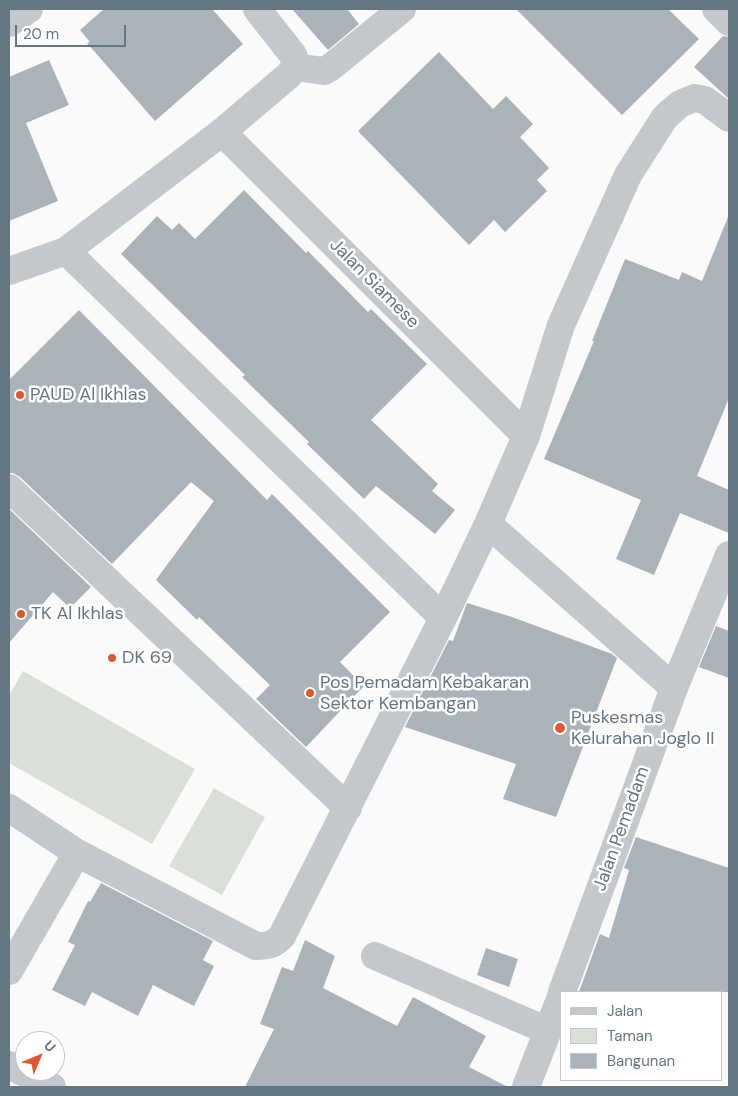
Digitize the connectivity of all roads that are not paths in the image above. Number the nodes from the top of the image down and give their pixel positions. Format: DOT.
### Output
graph roads {
  1 [pos="29,9"];
  2 [pos="257,9"];
  3 [pos="402,9"];
  4 [pos="716,9"];
  5 [pos="729,22"];
  6 [pos="9,23"];
  7 [pos="295,67"];
  8 [pos="729,118"];
  9 [pos="222,132"];
  10 [pos="66,251"];
  11 [pos="9,271"];
  12 [pos="526,436"];
  13 [pos="9,488"];
  14 [pos="488,524"];
  15 [pos="729,555"];
  16 [pos="443,618"];
  17 [pos="674,688"];
  18 [pos="9,808"];
  19 [pos="348,808"];
  20 [pos="77,853"];
  21 [pos="375,956"];
  22 [pos="9,971"];
  23 [pos="563,991"];
  24 [pos="560,998"];
  25 [pos="548,1031"];
  26 [pos="9,1066"];
  27 [pos="52,1087"];
  28 [pos="526,1087"];
  1 -- 6 [label="street"];
  2 -- 7 [label="street"];
  3 -- 7 [label="street"];
  4 -- 5 [label="street"];
  7 -- 9 [label="street"];
  8 -- 12 [label="street"];
  9 -- 10 [label="street"];
  9 -- 12 [label="street, Jalan Siamese"];
  10 -- 11 [label="street"];
  10 -- 16 [label="street"];
  12 -- 14 [label="street"];
  13 -- 19 [label="street"];
  14 -- 16 [label="street"];
  14 -- 17 [label="street"];
  15 -- 17 [label="street, Jalan Pemadam"];
  16 -- 19 [label="street"];
  17 -- 23 [label="street, Jalan Pemadam"];
  18 -- 20 [label="street"];
  19 -- 20 [label="street"];
  20 -- 22 [label="street"];
  21 -- 25 [label="street"];
  24 -- 25 [label="street, Jalan Pemadam"];
  25 -- 28 [label="street, Jalan Pemadam"];
  26 -- 27 [label="street"];
}
